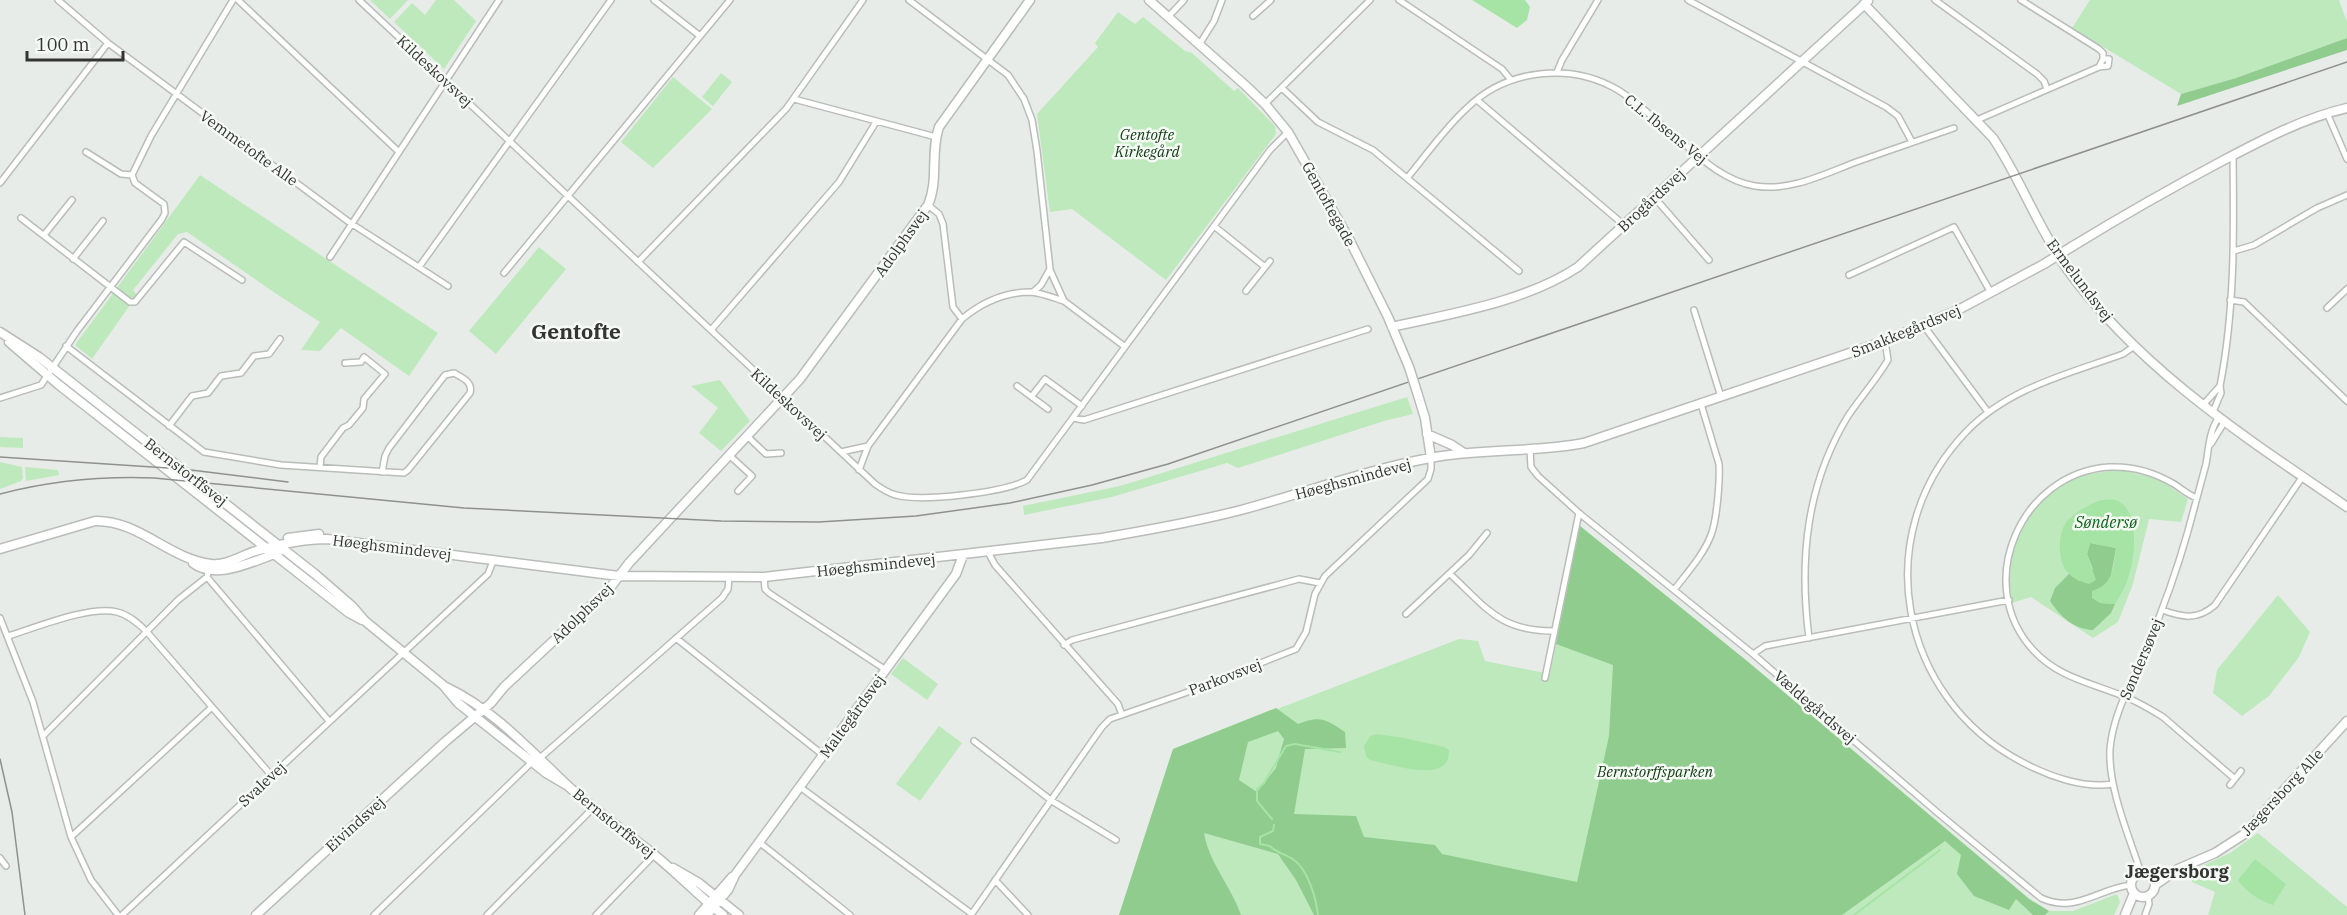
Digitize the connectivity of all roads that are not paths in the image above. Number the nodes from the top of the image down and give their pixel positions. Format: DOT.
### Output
graph roads {
  1 [pos="58,0"];
  2 [pos="233,0"];
  3 [pos="238,0"];
  4 [pos="358,0"];
  5 [pos="499,0"];
  6 [pos="612,0"];
  7 [pos="654,0"];
  8 [pos="730,0"];
  9 [pos="863,0"];
  10 [pos="909,0"];
  11 [pos="1030,0"];
  12 [pos="1149,0"];
  13 [pos="1184,0"];
  14 [pos="1222,0"];
  15 [pos="1271,0"];
  16 [pos="1370,0"];
  17 [pos="1399,0"];
  18 [pos="1598,0"];
  19 [pos="1688,0"];
  20 [pos="1935,0"];
  21 [pos="2021,0"];
  22 [pos="1867,2"];
  23 [pos="1253,16"];
  24 [pos="1168,17"];
  25 [pos="700,36"];
  26 [pos="108,43"];
  27 [pos="1199,45"];
  28 [pos="987,58"];
  29 [pos="1800,62"];
  30 [pos="1557,72"];
  31 [pos="1511,80"];
  32 [pos="446,82"];
  33 [pos="1282,88"];
  34 [pos="2048,89"];
  35 [pos="176,94"];
  36 [pos="794,99"];
  37 [pos="1477,100"];
  38 [pos="1265,104"];
  39 [pos="2347,108"];
  40 [pos="2326,113"];
  41 [pos="1977,120"];
  42 [pos="876,122"];
  43 [pos="1954,128"];
  44 [pos="1288,132"];
  45 [pos="936,137"];
  46 [pos="511,142"];
  47 [pos="1912,142"];
  48 [pos="86,152"];
  49 [pos="399,152"];
  50 [pos="2233,155"];
  51 [pos="1698,156"];
  52 [pos="2347,159"];
  53 [pos="132,175"];
  54 [pos="1408,177"];
  55 [pos="0,183"];
  56 [pos="2347,195"];
  57 [pos="569,196"];
  58 [pos="1654,197"];
  59 [pos="72,200"];
  60 [pos="928,205"];
  61 [pos="21,218"];
  62 [pos="103,221"];
  63 [pos="351,224"];
  64 [pos="1624,225"];
  65 [pos="1214,226"];
  66 [pos="44,235"];
  67 [pos="2234,251"];
  68 [pos="330,257"];
  69 [pos="74,259"];
  70 [pos="1709,260"];
  71 [pos="1270,261"];
  72 [pos="638,262"];
  73 [pos="419,267"];
  74 [pos="1265,267"];
  75 [pos="1050,269"];
  76 [pos="1519,271"];
  77 [pos="504,273"];
  78 [pos="1849,275"];
  79 [pos="242,280"];
  80 [pos="448,286"];
  81 [pos="110,288"];
  82 [pos="2347,289"];
  83 [pos="1246,291"];
  84 [pos="1033,292"];
  85 [pos="1991,293"];
  86 [pos="2230,300"];
  87 [pos="1064,301"];
  88 [pos="2327,308"];
  89 [pos="1694,310"];
  90 [pos="962,320"];
  91 [pos="1924,326"];
  92 [pos="1392,327"];
  93 [pos="1368,329"];
  94 [pos="711,330"];
  95 [pos="0,333"];
  96 [pos="280,339"];
  97 [pos="1886,341"];
  98 [pos="66,346"];
  99 [pos="1124,346"];
  100 [pos="2133,347"];
  101 [pos="345,363"];
  102 [pos="53,368"];
  103 [pos="47,376"];
  104 [pos="1017,386"];
  105 [pos="2220,386"];
  106 [pos="1032,396"];
  107 [pos="0,398"];
  108 [pos="783,398"];
  109 [pos="1722,398"];
  110 [pos="2347,401"];
  111 [pos="1701,404"];
  112 [pos="2203,405"];
  113 [pos="1082,406"];
  114 [pos="1048,409"];
  115 [pos="1988,412"];
  116 [pos="2219,417"];
  117 [pos="1073,418"];
  118 [pos="169,426"];
  119 [pos="1427,434"];
  120 [pos="747,436"];
  121 [pos="868,446"];
  122 [pos="1530,450"];
  123 [pos="841,452"];
  124 [pos="781,453"];
  125 [pos="1464,453"];
  126 [pos="729,455"];
  127 [pos="1431,458"];
  128 [pos="320,467"];
  129 [pos="859,470"];
  130 [pos="382,472"];
  131 [pos="2302,476"];
  132 [pos="738,491"];
  133 [pos="2197,498"];
  134 [pos="2347,507"];
  135 [pos="1579,513"];
  136 [pos="1487,533"];
  137 [pos="272,539"];
  138 [pos="334,539"];
  139 [pos="283,548"];
  140 [pos="0,549"];
  141 [pos="271,551"];
  142 [pos="988,552"];
  143 [pos="963,555"];
  144 [pos="494,559"];
  145 [pos="208,570"];
  146 [pos="1450,574"];
  147 [pos="619,576"];
  148 [pos="764,577"];
  149 [pos="729,578"];
  150 [pos="1320,583"];
  151 [pos="1674,590"];
  152 [pos="2009,600"];
  153 [pos="2162,610"];
  154 [pos="1406,614"];
  155 [pos="0,618"];
  156 [pos="1912,618"];
  157 [pos="365,621"];
  158 [pos="1554,631"];
  159 [pos="147,632"];
  160 [pos="8,636"];
  161 [pos="676,638"];
  162 [pos="1809,638"];
  163 [pos="1064,645"];
  164 [pos="403,653"];
  165 [pos="1753,654"];
  166 [pos="886,670"];
  167 [pos="1545,678"];
  168 [pos="443,685"];
  169 [pos="2125,697"];
  170 [pos="212,707"];
  171 [pos="480,708"];
  172 [pos="473,715"];
  173 [pos="1122,715"];
  174 [pos="329,721"];
  175 [pos="2347,721"];
  176 [pos="44,735"];
  177 [pos="974,741"];
  178 [pos="824,755"];
  179 [pos="536,760"];
  180 [pos="2241,771"];
  181 [pos="271,776"];
  182 [pos="2235,779"];
  183 [pos="2113,784"];
  184 [pos="2230,785"];
  185 [pos="800,787"];
  186 [pos="1052,801"];
  187 [pos="594,807"];
  188 [pos="71,837"];
  189 [pos="1116,840"];
  190 [pos="759,842"];
  191 [pos="657,857"];
  192 [pos="0,858"];
  193 [pos="6,866"];
  194 [pos="2141,873"];
  195 [pos="995,880"];
  196 [pos="2153,880"];
  197 [pos="2138,893"];
  198 [pos="717,898"];
  199 [pos="711,905"];
  200 [pos="971,914"];
  201 [pos="120,915"];
  202 [pos="256,915"];
  203 [pos="374,915"];
  204 [pos="487,915"];
  205 [pos="596,915"];
  206 [pos="699,915"];
  207 [pos="707,915"];
  208 [pos="723,915"];
  209 [pos="739,915"];
  210 [pos="850,915"];
  211 [pos="1028,915"];
  212 [pos="2126,915"];
  213 [pos="2145,915"];
  1 -- 26 [label="street, Vemmetofte Alle"];
  2 -- 35 [label="street"];
  3 -- 49 [label="street"];
  4 -- 32 [label="street, Kildeskovsvej"];
  5 -- 32 [label="street"];
  6 -- 46 [label="street"];
  7 -- 25 [label="street"];
  8 -- 25 [label="street"];
  9 -- 36 [label="street"];
  10 -- 28 [label="street"];
  11 -- 28 [label="street, Adolphsvej"];
  12 -- 24 [label="street, Gentoftegade"];
  13 -- 24 [label="street"];
  14 -- 27 [label="street"];
  15 -- 23 [label="street"];
  16 -- 33 [label="street"];
  17 -- 31 [label="street"];
  18 -- 30 [label="street"];
  19 -- 29 [label="street"];
  20 -- 34 [label="street"];
  21 -- 34 [label="street"];
  22 -- 29 [label="street, Brogårdsvej"];
  22 -- 41 [label="street, Ermelundsvej"];
  24 -- 27 [label="street, Gentoftegade"];
  25 -- 57 [label="street"];
  26 -- 35 [label="street, Vemmetofte Alle"];
  26 -- 55 [label="street"];
  27 -- 38 [label="street, Gentoftegade"];
  28 -- 45 [label="street, Adolphsvej"];
  28 -- 75 [label="street"];
  29 -- 47 [label="street"];
  29 -- 51 [label="street, Brogårdsvej"];
  30 -- 31 [label="street, C.L. Ibsens Vej"];
  30 -- 51 [label="street, C.L. Ibsens Vej"];
  31 -- 37 [label="street, C.L. Ibsens Vej"];
  32 -- 46 [label="street, Kildeskovsvej"];
  32 -- 49 [label="street"];
  33 -- 38 [label="street"];
  33 -- 54 [label="street"];
  34 -- 41 [label="street"];
  35 -- 53 [label="street"];
  35 -- 63 [label="street, Vemmetofte Alle"];
  36 -- 42 [label="street"];
  36 -- 72 [label="street"];
  37 -- 54 [label="street, C.L. Ibsens Vej"];
  37 -- 64 [label="street"];
  38 -- 44 [label="street, Gentoftegade"];
  39 -- 40 [label="street, Smakkegårdsvej"];
  40 -- 50 [label="street, Smakkegårdsvej"];
  40 -- 52 [label="street"];
  41 -- 100 [label="street, Ermelundsvej"];
  42 -- 45 [label="street"];
  42 -- 94 [label="street"];
  43 -- 47 [label="street, C.L. Ibsens Vej"];
  44 -- 65 [label="street, Kildeskovsvej"];
  44 -- 92 [label="street, Gentoftegade"];
  45 -- 60 [label="street, Adolphsvej"];
  46 -- 57 [label="street, Kildeskovsvej"];
  46 -- 73 [label="street"];
  47 -- 51 [label="street, C.L. Ibsens Vej"];
  48 -- 53 [label="street"];
  49 -- 63 [label="street"];
  50 -- 67 [label="street, Søndersøvej"];
  50 -- 85 [label="street, Smakkegårdsvej, bridge"];
  51 -- 58 [label="street, Brogårdsvej"];
  53 -- 81 [label="street"];
  54 -- 76 [label="street"];
  56 -- 67 [label="street"];
  57 -- 72 [label="street, Kildeskovsvej"];
  57 -- 77 [label="street"];
  58 -- 64 [label="street, Brogårdsvej"];
  58 -- 70 [label="street"];
  59 -- 66 [label="street"];
  60 -- 90 [label="street"];
  60 -- 108 [label="street, Adolphsvej"];
  61 -- 66 [label="street"];
  62 -- 69 [label="street"];
  63 -- 68 [label="street"];
  63 -- 73 [label="street, Vemmetofte Alle"];
  64 -- 92 [label="street, Brogårdsvej"];
  65 -- 74 [label="street"];
  65 -- 99 [label="street, Kildeskovsvej"];
  66 -- 69 [label="street"];
  67 -- 86 [label="street, Søndersøvej"];
  69 -- 81 [label="street"];
  71 -- 74 [label="street"];
  72 -- 94 [label="street, Kildeskovsvej"];
  73 -- 80 [label="street, Vemmetofte Alle"];
  74 -- 83 [label="street"];
  75 -- 84 [label="street"];
  75 -- 87 [label="street"];
  78 -- 85 [label="street"];
  79 -- 81 [label="street"];
  81 -- 98 [label="street"];
  82 -- 88 [label="street"];
  84 -- 87 [label="street"];
  84 -- 90 [label="street"];
  85 -- 91 [label="street, Smakkegårdsvej"];
  86 -- 105 [label="street, Søndersøvej"];
  86 -- 110 [label="street"];
  87 -- 99 [label="street"];
  89 -- 109 [label="street"];
  90 -- 121 [label="street"];
  91 -- 97 [label="street, Smakkegårdsvej"];
  91 -- 115 [label="street"];
  92 -- 119 [label="street, Gentoftegade, bridge"];
  93 -- 117 [label="street"];
  94 -- 108 [label="street, Kildeskovsvej"];
  95 -- 102 [label="street, Bernstorffsvej"];
  95 -- 103 [label="street, Bernstorffsvej"];
  96 -- 118 [label="street"];
  97 -- 109 [label="street, Smakkegårdsvej"];
  97 -- 162 [label="street"];
  98 -- 102 [label="street"];
  98 -- 118 [label="street"];
  99 -- 113 [label="street, Kildeskovsvej"];
  100 -- 112 [label="street, Ermelundsvej"];
  100 -- 115 [label="street"];
  101 -- 128 [label="street"];
  102 -- 103 [label="street"];
  102 -- 137 [label="street, Bernstorffsvej"];
  103 -- 107 [label="street"];
  103 -- 141 [label="street, Bernstorffsvej"];
  104 -- 106 [label="street"];
  105 -- 112 [label="street"];
  105 -- 116 [label="street, Søndersøvej"];
  106 -- 113 [label="street"];
  106 -- 114 [label="street"];
  108 -- 120 [label="street, Adolphsvej"];
  108 -- 123 [label="street, Kildeskovsvej"];
  109 -- 111 [label="street, Smakkegårdsvej"];
  111 -- 122 [label="street, Smakkegårdsvej"];
  111 -- 151 [label="street"];
  112 -- 116 [label="street, Ermelundsvej"];
  113 -- 117 [label="street, Kildeskovsvej"];
  115 -- 156 [label="street"];
  116 -- 131 [label="street, Ermelundsvej"];
  116 -- 133 [label="street, Søndersøvej"];
  117 -- 129 [label="street, Kildeskovsvej"];
  118 -- 128 [label="street"];
  119 -- 125 [label="street"];
  119 -- 127 [label="street, Gentoftegade"];
  120 -- 124 [label="street"];
  120 -- 126 [label="street, Adolphsvej"];
  121 -- 123 [label="street"];
  121 -- 129 [label="street"];
  122 -- 125 [label="street, Smakkegårdsvej"];
  122 -- 135 [label="street, Vældegårdsvej"];
  123 -- 129 [label="street, Kildeskovsvej"];
  125 -- 127 [label="street, Smakkegårdsvej"];
  126 -- 132 [label="street"];
  126 -- 147 [label="street, Adolphsvej"];
  127 -- 142 [label="street, Høeghsmindevej"];
  127 -- 150 [label="street"];
  128 -- 130 [label="street"];
  130 -- 130 [label="street"];
  131 -- 134 [label="street, Ermelundsvej"];
  131 -- 153 [label="street"];
  133 -- 152 [label="street"];
  133 -- 153 [label="street, Søndersøvej"];
  135 -- 151 [label="street, Vældegårdsvej"];
  135 -- 158 [label="street"];
  136 -- 146 [label="street"];
  137 -- 138 [label="street"];
  137 -- 139 [label="street, Bernstorffsvej"];
  138 -- 139 [label="street, Høeghsmindevej"];
  138 -- 144 [label="street, Høeghsmindevej"];
  139 -- 141 [label="street, Høeghsmindevej"];
  139 -- 157 [label="street, Bernstorffsvej"];
  140 -- 145 [label="street"];
  141 -- 145 [label="street, Høeghsmindevej"];
  141 -- 157 [label="street, Bernstorffsvej"];
  142 -- 143 [label="street, Høeghsmindevej"];
  142 -- 163 [label="street"];
  143 -- 148 [label="street, Høeghsmindevej"];
  143 -- 166 [label="street, Maltegårdsvej"];
  144 -- 147 [label="street, Høeghsmindevej"];
  144 -- 164 [label="street, Svalevej"];
  145 -- 159 [label="street"];
  145 -- 174 [label="street"];
  146 -- 154 [label="street"];
  146 -- 158 [label="street"];
  147 -- 149 [label="street, Høeghsmindevej"];
  147 -- 171 [label="street, Adolphsvej"];
  148 -- 149 [label="street, Høeghsmindevej"];
  148 -- 166 [label="street"];
  149 -- 161 [label="street"];
  150 -- 163 [label="street"];
  150 -- 173 [label="street, Parkovsvej"];
  151 -- 165 [label="street, Vældegårdsvej"];
  152 -- 156 [label="street"];
  152 -- 169 [label="street"];
  153 -- 169 [label="street, Søndersøvej"];
  155 -- 160 [label="street"];
  156 -- 162 [label="street"];
  156 -- 183 [label="street"];
  157 -- 164 [label="street, Bernstorffsvej"];
  158 -- 167 [label="street"];
  159 -- 160 [label="street"];
  159 -- 170 [label="street"];
  159 -- 176 [label="street"];
  160 -- 176 [label="street"];
  161 -- 178 [label="street"];
  161 -- 179 [label="street"];
  162 -- 165 [label="street"];
  163 -- 173 [label="street"];
  164 -- 168 [label="street, Bernstorffsvej"];
  164 -- 174 [label="street, Svalevej"];
  165 -- 197 [label="street, Vældegårdsvej"];
  166 -- 178 [label="street, Maltegårdsvej"];
  168 -- 171 [label="street, Bernstorffsvej"];
  168 -- 172 [label="street, Bernstorffsvej"];
  169 -- 182 [label="street"];
  169 -- 183 [label="street, Søndersøvej"];
  170 -- 181 [label="street"];
  170 -- 188 [label="street"];
  171 -- 172 [label="street, Eivindsvej"];
  171 -- 179 [label="street, Bernstorffsvej"];
  172 -- 179 [label="street, Bernstorffsvej"];
  172 -- 202 [label="street, Eivindsvej"];
  173 -- 186 [label="street, Parkovsvej"];
  174 -- 181 [label="street, Svalevej"];
  175 -- 196 [label="street, Jægersborg Alle"];
  176 -- 188 [label="street"];
  177 -- 186 [label="street"];
  178 -- 185 [label="street, Maltegårdsvej"];
  179 -- 187 [label="street, Bernstorffsvej"];
  179 -- 203 [label="street"];
  180 -- 182 [label="street"];
  181 -- 201 [label="street, Svalevej"];
  182 -- 184 [label="street"];
  183 -- 194 [label="street, Søndersøvej"];
  185 -- 190 [label="street, Maltegårdsvej"];
  185 -- 200 [label="street"];
  186 -- 189 [label="street"];
  186 -- 195 [label="street, Parkovsvej"];
  187 -- 191 [label="street, Bernstorffsvej"];
  187 -- 204 [label="street"];
  188 -- 201 [label="street"];
  190 -- 198 [label="street, Maltegårdsvej"];
  190 -- 210 [label="street"];
  191 -- 198 [label="street, Bernstorffsvej"];
  191 -- 199 [label="street, Bernstorffsvej"];
  191 -- 205 [label="street"];
  192 -- 193 [label="street"];
  194 -- 196 [label="street"];
  194 -- 197 [label="street"];
  195 -- 200 [label="street, Parkovsvej"];
  195 -- 211 [label="street"];
  196 -- 197 [label="street"];
  197 -- 212 [label="street"];
  197 -- 213 [label="street"];
  198 -- 199 [label="street, Maltegårdsvej"];
  198 -- 209 [label="street, Bernstorffsvej"];
  199 -- 206 [label="street"];
  199 -- 207 [label="street"];
  199 -- 208 [label="street, Bernstorffsvej"];
}
